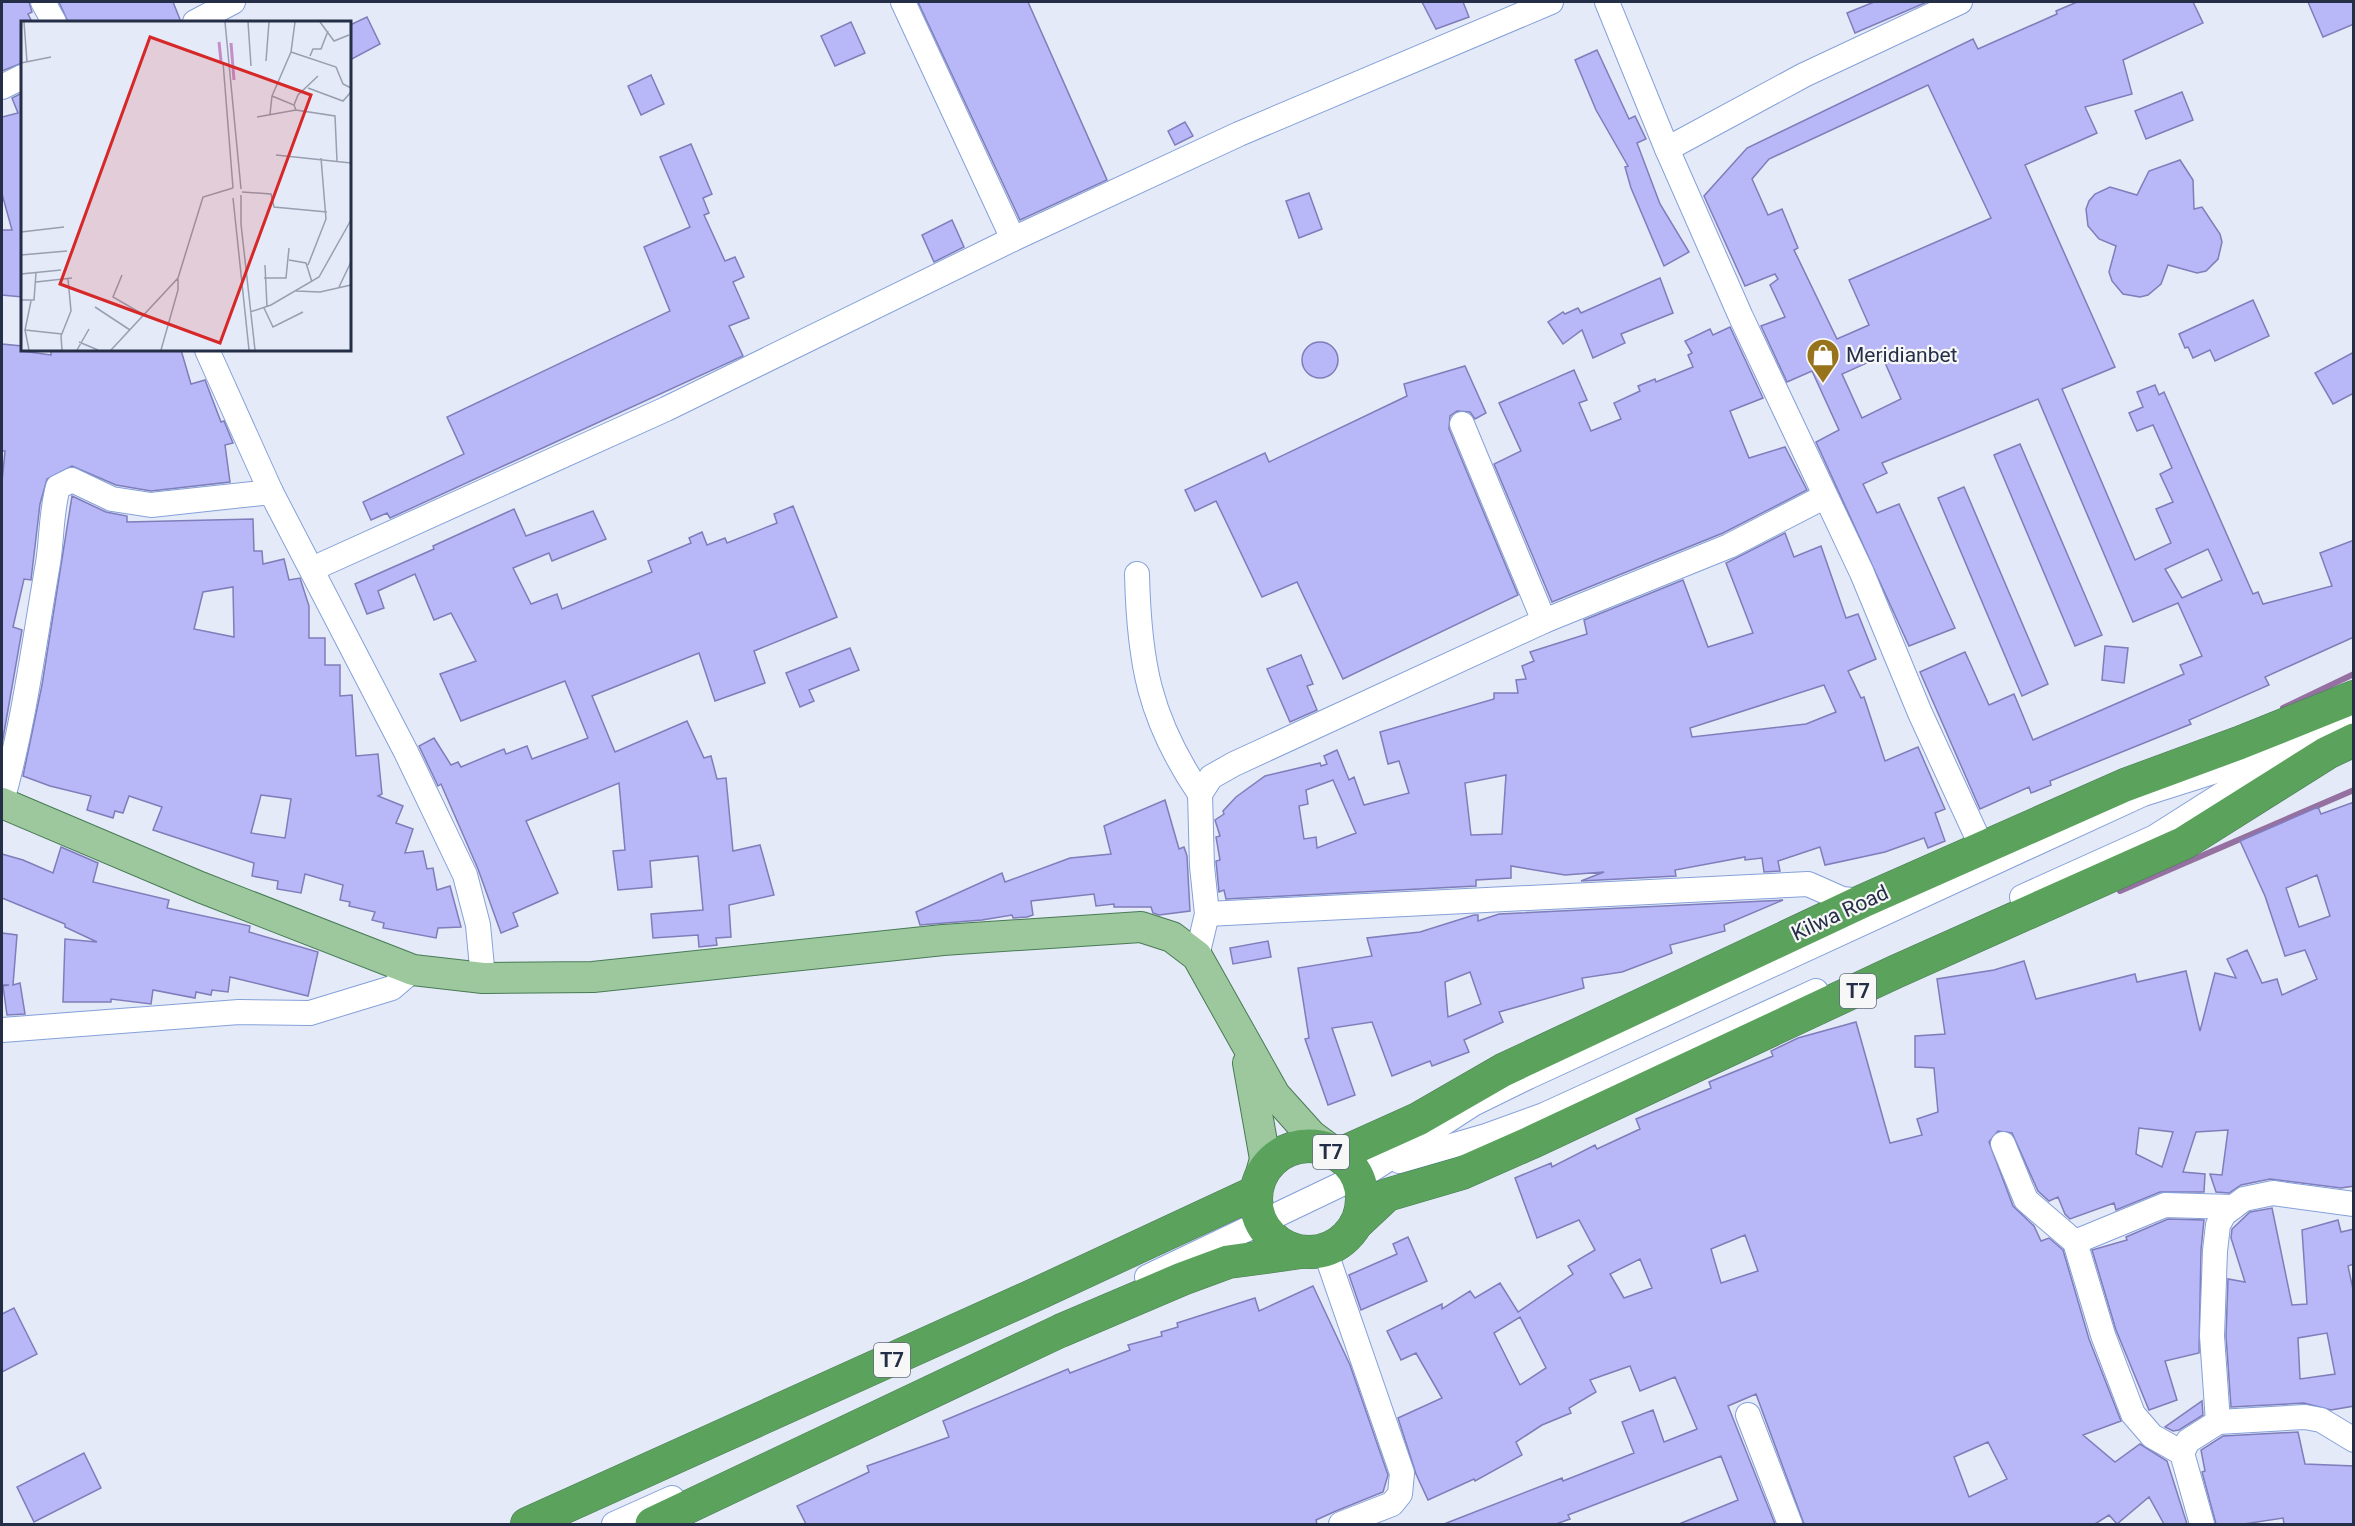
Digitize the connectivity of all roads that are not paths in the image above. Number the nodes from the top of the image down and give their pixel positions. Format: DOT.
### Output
graph roads {
  1 [pos="43,2"];
  2 [pos="233,2"];
  3 [pos="903,2"];
  4 [pos="1551,2"];
  5 [pos="1607,2"];
  6 [pos="1960,2"];
  7 [pos="53,21"];
  8 [pos="197,21"];
  9 [pos="21,77"];
  10 [pos="2,87"];
  11 [pos="1667,149"];
  12 [pos="1013,239"];
  13 [pos="207,351"];
  14 [pos="1462,424"];
  15 [pos="271,492"];
  16 [pos="1824,497"];
  17 [pos="312,569"];
  18 [pos="1137,573"];
  19 [pos="1544,621"];
  20 [pos="2354,697"];
  21 [pos="2354,720"];
  22 [pos="2354,740"];
  23 [pos="2301,744"];
  24 [pos="1200,794"];
  25 [pos="2,802"];
  26 [pos="1980,851"];
  27 [pos="1863,901"];
  28 [pos="1207,914"];
  29 [pos="1197,956"];
  30 [pos="412,970"];
  31 [pos="483,978"];
  32 [pos="2,1030"];
  33 [pos="1244,1044"];
  34 [pos="2003,1144"];
  35 [pos="1356,1167"];
  36 [pos="1256,1192"];
  37 [pos="2354,1204"];
  38 [pos="2233,1207"];
  39 [pos="1262,1224"];
  40 [pos="1344,1235"];
  41 [pos="2075,1242"];
  42 [pos="1301,1252"];
  43 [pos="1748,1415"];
  44 [pos="2218,1422"];
  45 [pos="2354,1440"];
  46 [pos="2182,1453"];
  47 [pos="526,1524"];
  48 [pos="614,1524"];
  49 [pos="652,1524"];
  50 [pos="1341,1524"];
  51 [pos="1790,1524"];
  52 [pos="2202,1524"];
  1 -- 7 [label="street"];
  2 -- 8 [label="street"];
  3 -- 12 [label="street"];
  4 -- 12 [label="street"];
  5 -- 11 [label="street"];
  6 -- 11 [label="street"];
  9 -- 10 [label="street"];
  11 -- 16 [label="street"];
  12 -- 17 [label="street"];
  13 -- 15 [label="street"];
  14 -- 19 [label="street"];
  15 -- 17 [label="street"];
  15 -- 25 [label="street"];
  16 -- 19 [label="street"];
  16 -- 26 [label="street"];
  17 -- 31 [label="street"];
  18 -- 24 [label="street"];
  19 -- 24 [label="street"];
  20 -- 26 [label="highway, Kilwa Road / T7"];
  21 -- 23 [label="street"];
  22 -- 40 [label="highway, T7"];
  23 -- 35 [label="street"];
  23 -- 35 [label="street"];
  24 -- 28 [label="street"];
  25 -- 30 [label="main road"];
  26 -- 27 [label="highway, Kilwa Road / T7"];
  27 -- 28 [label="street"];
  27 -- 35 [label="highway, Kilwa Road / T7"];
  28 -- 29 [label="street"];
  29 -- 31 [label="main road"];
  29 -- 33 [label="main road"];
  30 -- 31 [label="main road"];
  30 -- 32 [label="street"];
  33 -- 35 [label="main road"];
  33 -- 36 [label="main road"];
  34 -- 41 [label="street"];
  35 -- 36 [label="highway, T7"];
  35 -- 39 [label="street"];
  35 -- 40 [label="highway, T7"];
  36 -- 39 [label="highway"];
  36 -- 47 [label="highway, T7"];
  37 -- 38 [label="street"];
  38 -- 41 [label="street"];
  38 -- 44 [label="street"];
  39 -- 42 [label="highway"];
  39 -- 48 [label="street"];
  40 -- 42 [label="highway, T7"];
  40 -- 50 [label="street"];
  41 -- 46 [label="street"];
  42 -- 49 [label="highway, T7"];
  43 -- 51 [label="street"];
  44 -- 45 [label="street"];
  44 -- 46 [label="street"];
  46 -- 52 [label="street"];
}
